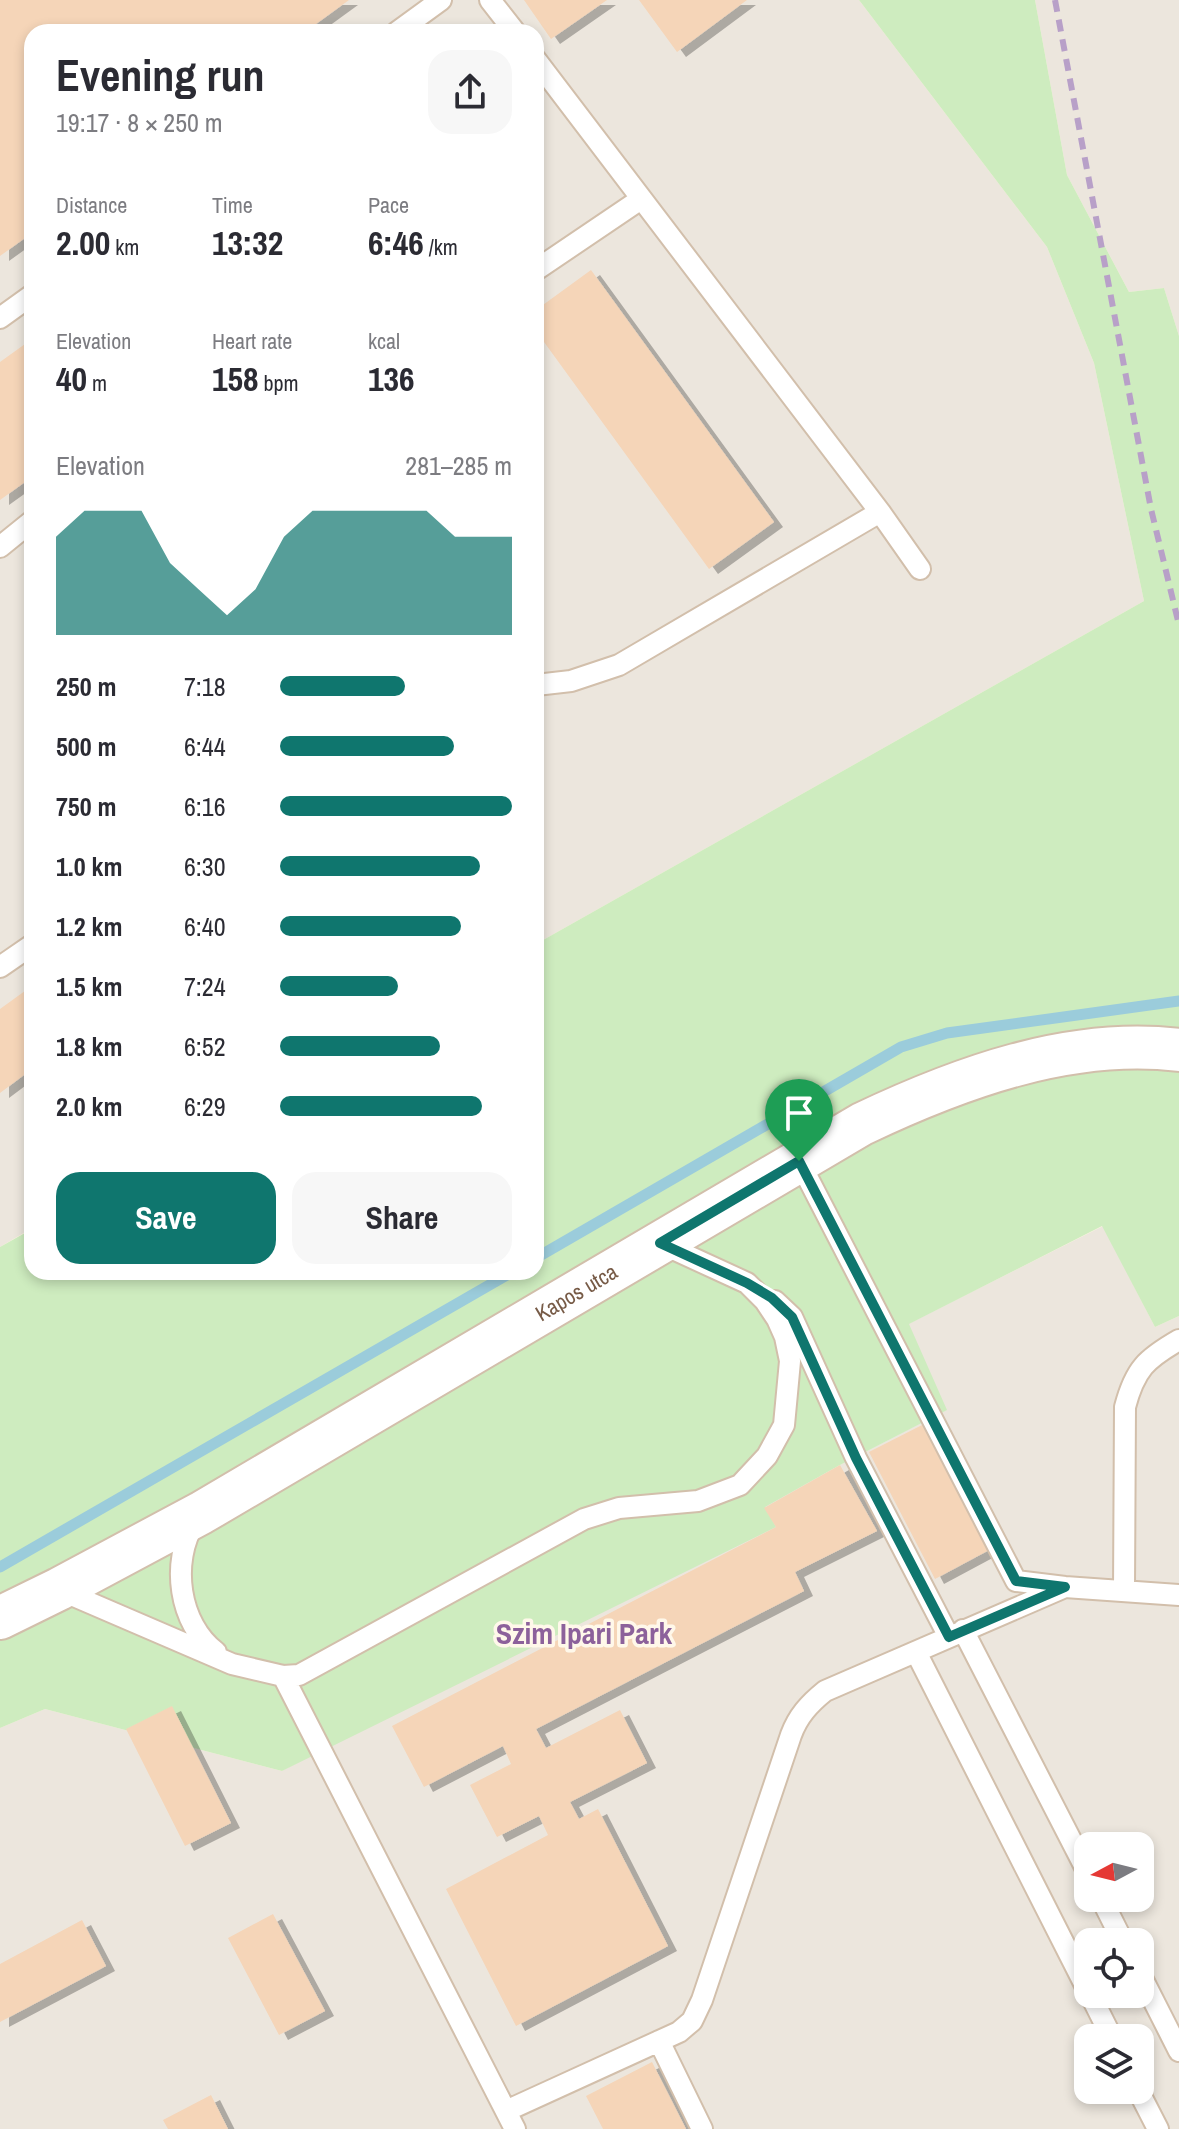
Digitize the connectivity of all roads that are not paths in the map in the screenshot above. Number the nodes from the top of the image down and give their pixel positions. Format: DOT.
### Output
graph roads {
  1 [pos="441,0"];
  2 [pos="490,0"];
  3 [pos="408,24"];
  4 [pos="509,24"];
  5 [pos="544,71"];
  6 [pos="641,199"];
  7 [pos="544,265"];
  8 [pos="24,301"];
  9 [pos="0,318"];
  10 [pos="880,512"];
  11 [pos="24,528"];
  12 [pos="0,547"];
  13 [pos="920,569"];
  14 [pos="544,684"];
  15 [pos="24,950"];
  16 [pos="0,967"];
  17 [pos="1179,1050"];
  18 [pos="799,1161"];
  19 [pos="660,1243"];
  20 [pos="747,1283"];
  21 [pos="1179,1340"];
  22 [pos="201,1513"];
  23 [pos="1016,1581"];
  24 [pos="1065,1587"];
  25 [pos="59,1589"];
  26 [pos="1124,1590"];
  27 [pos="1179,1595"];
  28 [pos="997,1616"];
  29 [pos="0,1618"];
  30 [pos="956,1633"];
  31 [pos="916,1652"];
  32 [pos="232,1664"];
  33 [pos="283,1676"];
  34 [pos="1074,1848"];
  35 [pos="1074,1963"];
  36 [pos="1154,2002"];
  37 [pos="659,2041"];
  38 [pos="1179,2051"];
  39 [pos="1145,2104"];
  40 [pos="511,2120"];
  41 [pos="702,2129"];
  42 [pos="1158,2129"];
  1 -- 3 [label="lane"];
  2 -- 4 [label="lane"];
  5 -- 6 [label="lane"];
  6 -- 7 [label="lane"];
  6 -- 10 [label="lane"];
  8 -- 9 [label="lane"];
  10 -- 13 [label="lane"];
  10 -- 14 [label="lane"];
  11 -- 12 [label="lane"];
  15 -- 16 [label="lane"];
  17 -- 18 [label="street, Kapos utca"];
  18 -- 19 [label="street, Kapos utca"];
  18 -- 23 [label="lane"];
  19 -- 20 [label="lane"];
  19 -- 22 [label="street, Kapos utca"];
  20 -- 30 [label="lane"];
  20 -- 33 [label="lane"];
  21 -- 26 [label="lane"];
  22 -- 25 [label="street, Kapos utca"];
  22 -- 32 [label="lane"];
  23 -- 24 [label="lane"];
  23 -- 28 [label="lane"];
  24 -- 26 [label="lane"];
  24 -- 28 [label="lane"];
  25 -- 29 [label="street, Kapos utca"];
  25 -- 32 [label="lane"];
  26 -- 27 [label="lane"];
  28 -- 30 [label="lane"];
  30 -- 31 [label="lane"];
  30 -- 34 [label="lane"];
  31 -- 35 [label="lane"];
  31 -- 37 [label="lane"];
  32 -- 33 [label="lane"];
  33 -- 40 [label="lane"];
  36 -- 38 [label="lane"];
  37 -- 40 [label="lane"];
  37 -- 41 [label="lane"];
  39 -- 42 [label="lane"];
}
